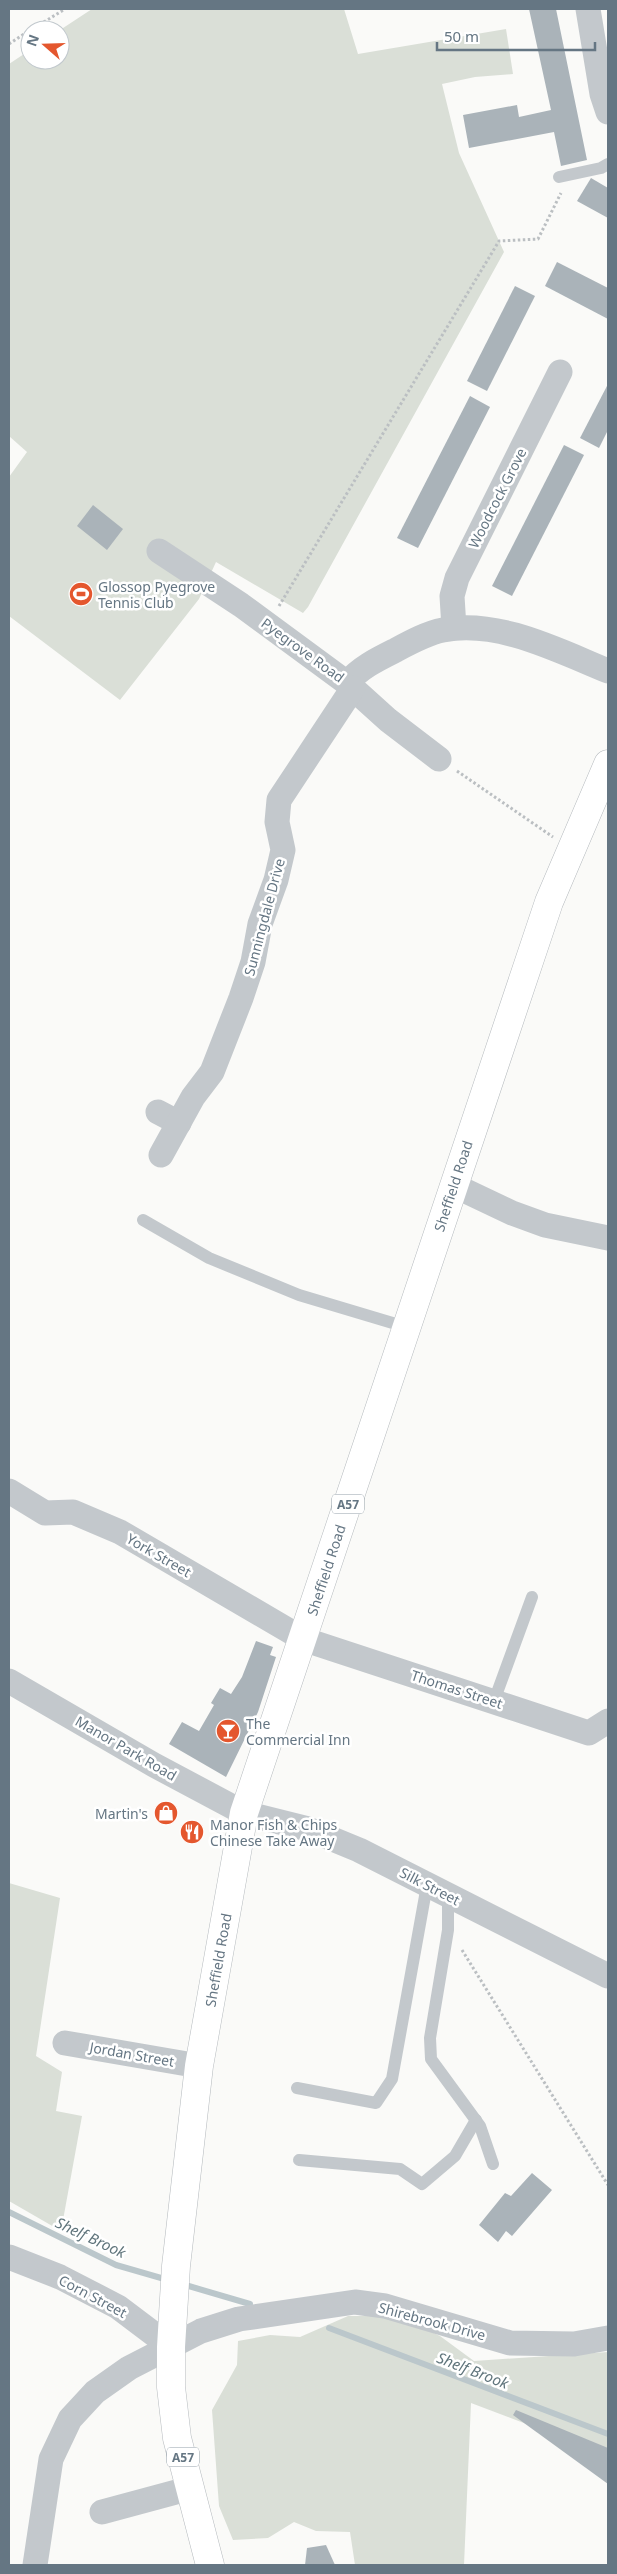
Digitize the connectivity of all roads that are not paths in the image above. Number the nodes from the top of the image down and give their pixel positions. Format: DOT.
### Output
graph roads {
  1 [pos="588,9"];
  2 [pos="608,112"];
  3 [pos="608,164"];
  4 [pos="565,176"];
  5 [pos="560,372"];
  6 [pos="159,551"];
  7 [pos="454,628"];
  8 [pos="608,671"];
  9 [pos="350,686"];
  10 [pos="439,759"];
  11 [pos="608,764"];
  12 [pos="161,1155"];
  13 [pos="453,1184"];
  14 [pos="143,1220"];
  15 [pos="608,1238"];
  16 [pos="406,1327"];
  17 [pos="9,1491"];
  18 [pos="532,1597"];
  19 [pos="303,1639"];
  20 [pos="9,1681"];
  21 [pos="494,1701"];
  22 [pos="608,1721"];
  23 [pos="244,1813"];
  24 [pos="438,1890"];
  25 [pos="608,1976"];
  26 [pos="65,2043"];
  27 [pos="199,2066"];
  28 [pos="296,2088"];
  29 [pos="476,2120"];
  30 [pos="299,2160"];
  31 [pos="493,2164"];
  32 [pos="9,2257"];
  33 [pos="608,2338"];
  34 [pos="171,2347"];
  35 [pos="191,2488"];
  36 [pos="102,2512"];
  37 [pos="35,2565"];
  38 [pos="210,2565"];
  1 -- 2 [label="street"];
  3 -- 4 [label="lane"];
  5 -- 7 [label="street, Woodcock Grove"];
  6 -- 9 [label="street, Pyegrove Road"];
  7 -- 8 [label="street"];
  7 -- 9 [label="street"];
  9 -- 10 [label="street, Pyegrove Road"];
  9 -- 12 [label="street, Sunningdale Drive"];
  11 -- 13 [label="main road, Sheffield Road / A57"];
  13 -- 15 [label="street"];
  13 -- 16 [label="main road, Sheffield Road / A57"];
  14 -- 16 [label="lane"];
  16 -- 19 [label="main road, Sheffield Road / A57"];
  17 -- 19 [label="street, York Street"];
  18 -- 21 [label="lane"];
  19 -- 21 [label="street, Thomas Street"];
  19 -- 23 [label="main road, Sheffield Road / A57"];
  20 -- 23 [label="street, Manor Park Road"];
  21 -- 22 [label="street, Thomas Street"];
  23 -- 24 [label="street, Silk Street"];
  23 -- 27 [label="main road, Sheffield Road / A57"];
  24 -- 25 [label="street, Silk Street"];
  24 -- 28 [label="lane"];
  24 -- 29 [label="lane"];
  26 -- 27 [label="street, Jordan Street"];
  27 -- 34 [label="main road, Sheffield Road / A57"];
  29 -- 30 [label="lane"];
  29 -- 31 [label="lane"];
  32 -- 34 [label="street, Corn Street"];
  33 -- 34 [label="street, Shirebrook Drive"];
  34 -- 35 [label="main road, A57"];
  34 -- 37 [label="street, Shirebrook Drive"];
  35 -- 36 [label="street"];
  35 -- 38 [label="main road, A57"];
}
